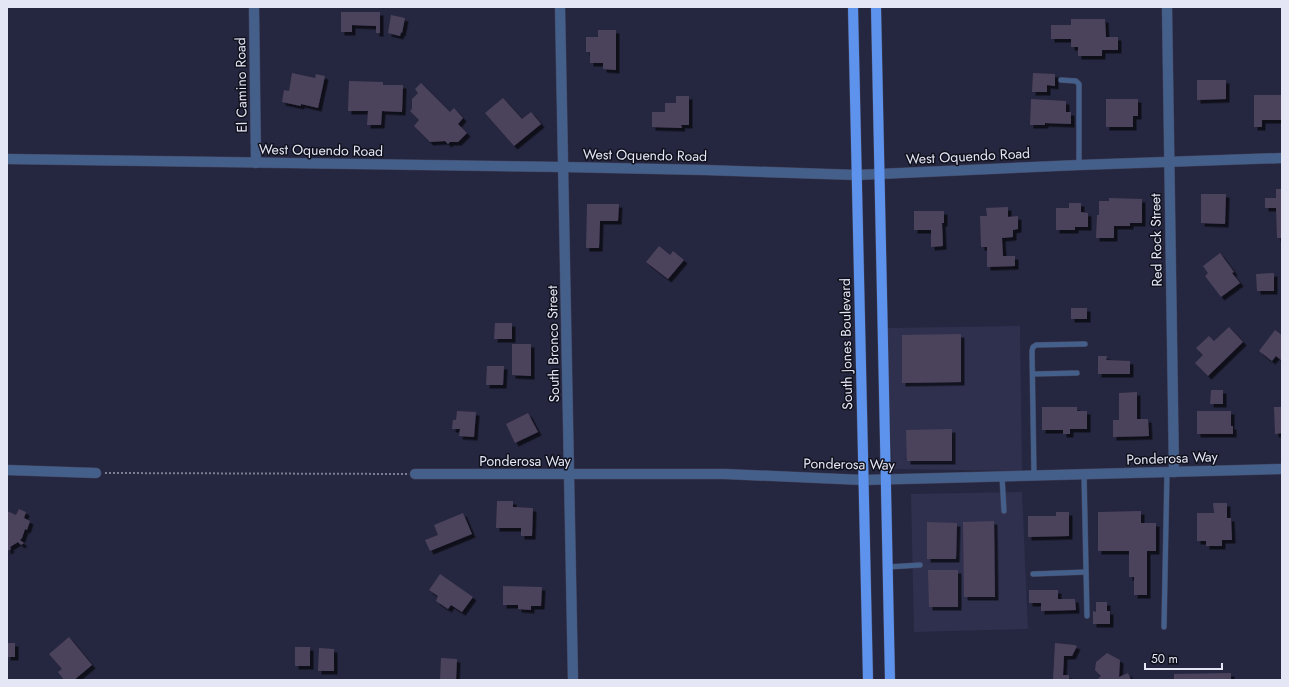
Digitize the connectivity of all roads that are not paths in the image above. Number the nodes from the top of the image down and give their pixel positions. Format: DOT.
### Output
graph roads {
  1 [pos="254,7"];
  2 [pos="560,7"];
  3 [pos="853,7"];
  4 [pos="876,7"];
  5 [pos="1167,7"];
  6 [pos="1061,80"];
  7 [pos="1282,158"];
  8 [pos="7,159"];
  9 [pos="1169,162"];
  10 [pos="256,163"];
  11 [pos="1079,165"];
  12 [pos="563,167"];
  13 [pos="879,174"];
  14 [pos="857,175"];
  15 [pos="1085,344"];
  16 [pos="1077,373"];
  17 [pos="1033,374"];
  18 [pos="1282,469"];
  19 [pos="7,470"];
  20 [pos="1170,472"];
  21 [pos="96,473"];
  22 [pos="415,474"];
  23 [pos="1084,474"];
  24 [pos="569,475"];
  25 [pos="1034,475"];
  26 [pos="1002,476"];
  27 [pos="886,479"];
  28 [pos="863,480"];
  29 [pos="1004,511"];
  30 [pos="920,565"];
  31 [pos="888,567"];
  32 [pos="1086,572"];
  33 [pos="1033,574"];
  34 [pos="1087,616"];
  35 [pos="1164,627"];
  36 [pos="573,680"];
  37 [pos="868,680"];
  38 [pos="890,680"];
  1 -- 10 [label="street, El Camino Road"];
  2 -- 12 [label="street, South Bronco Street"];
  3 -- 14 [label="main road, South Jones Boulevard"];
  4 -- 13 [label="main road"];
  5 -- 9 [label="street, Red Rock Street"];
  6 -- 11 [label="lane"];
  7 -- 9 [label="street, West Oquendo Road"];
  8 -- 10 [label="street, West Oquendo Road"];
  9 -- 11 [label="street, West Oquendo Road"];
  9 -- 20 [label="street, Red Rock Street"];
  10 -- 12 [label="street, West Oquendo Road"];
  11 -- 13 [label="street, West Oquendo Road"];
  12 -- 14 [label="street, West Oquendo Road"];
  12 -- 24 [label="street, South Bronco Street"];
  13 -- 14 [label="street, West Oquendo Road"];
  13 -- 27 [label="main road"];
  14 -- 28 [label="main road, South Jones Boulevard"];
  15 -- 17 [label="lane"];
  16 -- 17 [label="lane"];
  17 -- 25 [label="lane"];
  18 -- 20 [label="street, Ponderosa Way"];
  19 -- 21 [label="street"];
  20 -- 23 [label="street, Ponderosa Way"];
  20 -- 35 [label="lane"];
  22 -- 24 [label="street, Ponderosa Way"];
  23 -- 25 [label="street, Ponderosa Way"];
  23 -- 32 [label="lane"];
  24 -- 28 [label="street, Ponderosa Way"];
  24 -- 36 [label="street, South Bronco Street"];
  25 -- 26 [label="street, Ponderosa Way"];
  26 -- 27 [label="street, Ponderosa Way"];
  26 -- 29 [label="lane"];
  27 -- 28 [label="street, Ponderosa Way"];
  27 -- 31 [label="main road"];
  28 -- 37 [label="main road, South Jones Boulevard"];
  30 -- 31 [label="lane"];
  31 -- 38 [label="main road"];
  32 -- 33 [label="lane"];
  32 -- 34 [label="lane"];
}
